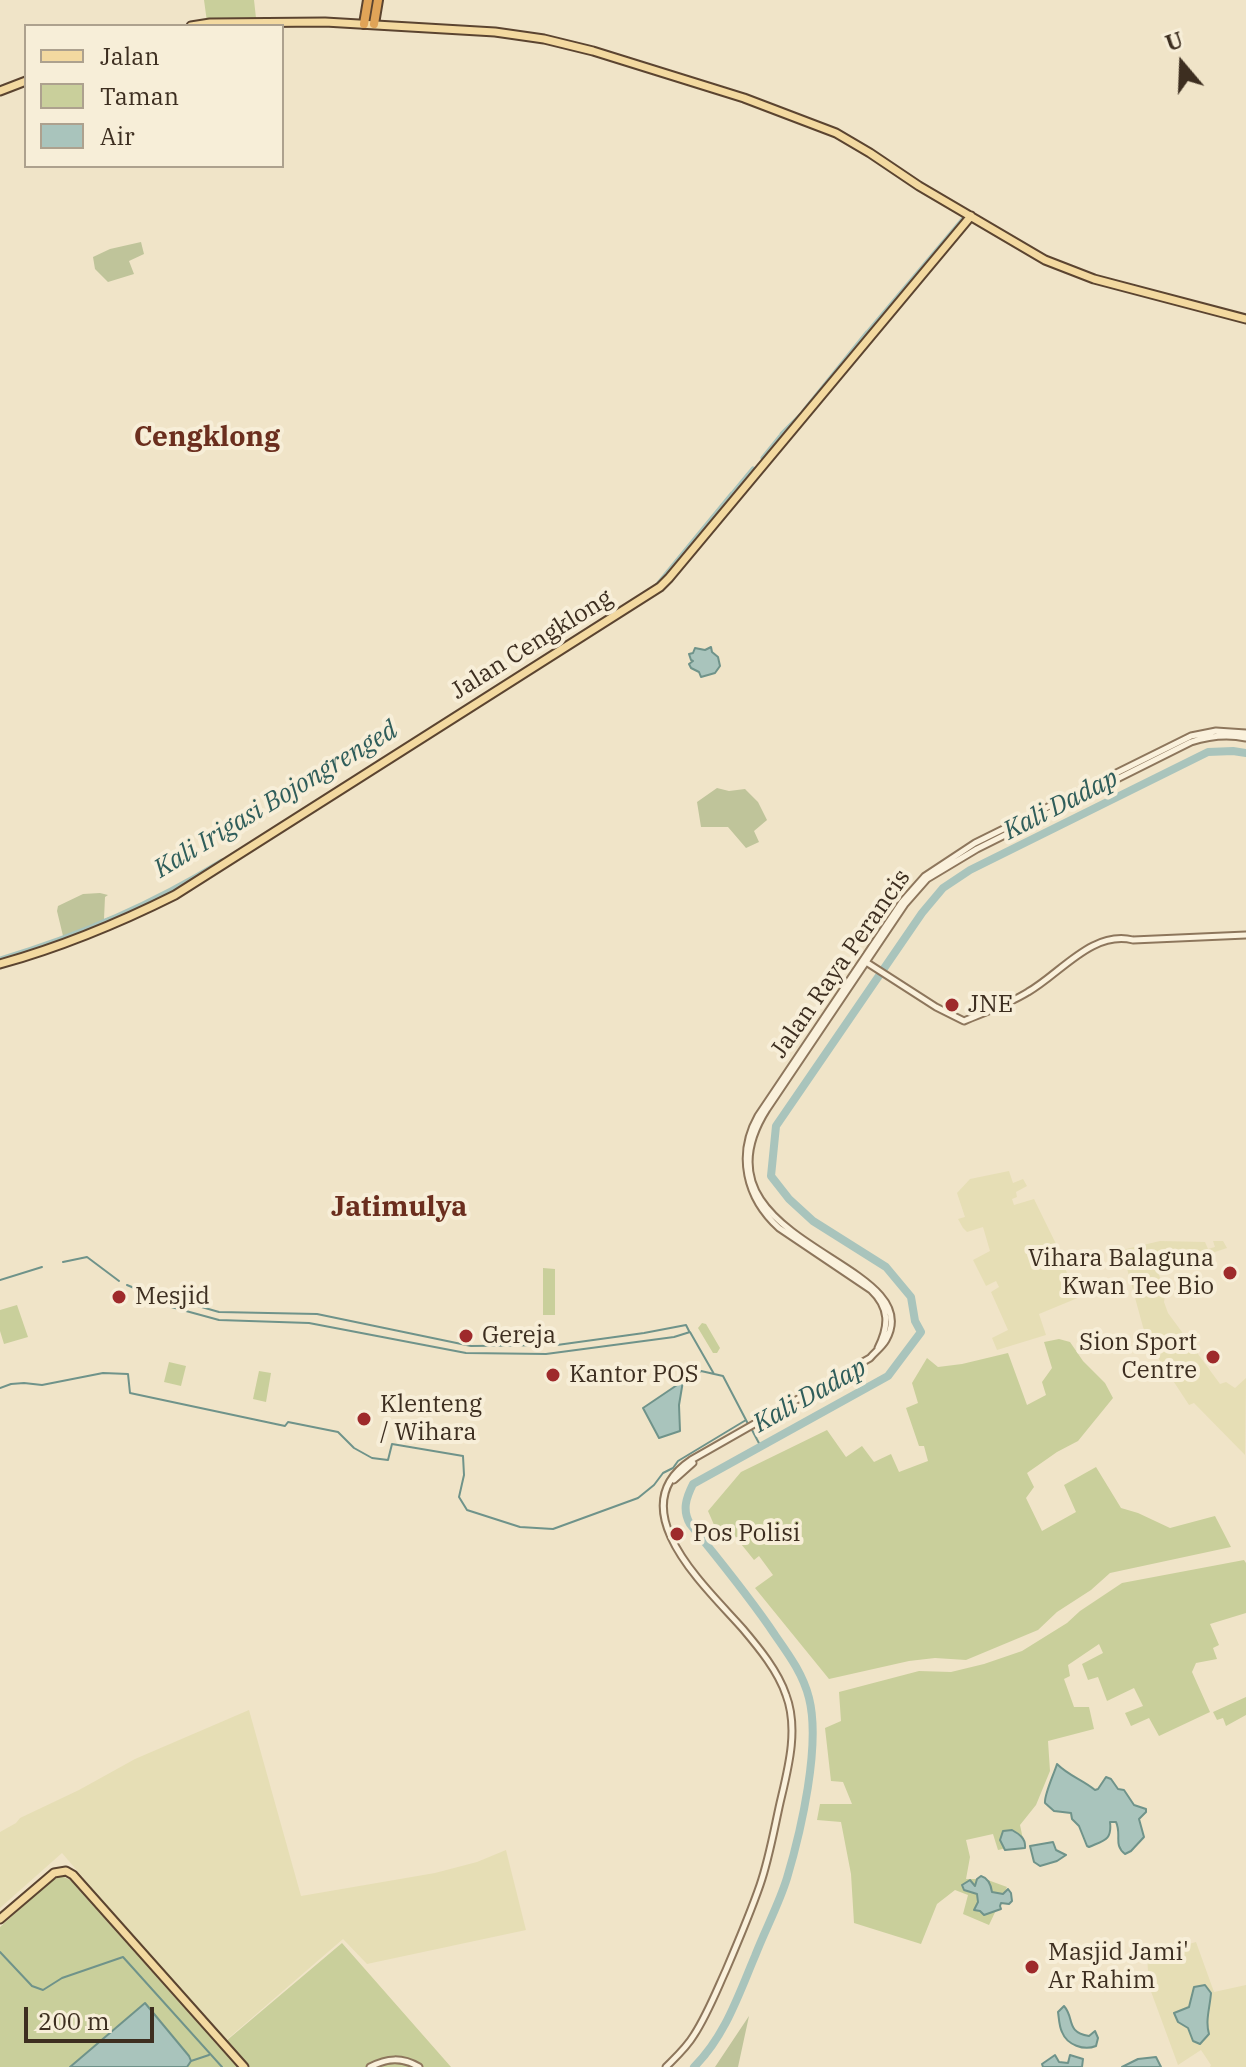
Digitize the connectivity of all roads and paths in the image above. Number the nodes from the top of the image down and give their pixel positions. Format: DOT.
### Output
graph roads {
  1 [pos="368,0"];
  2 [pos="378,0"];
  3 [pos="204,24"];
  4 [pos="365,24"];
  5 [pos="24,82"];
  6 [pos="0,91"];
  7 [pos="971,216"];
  8 [pos="1246,319"];
  9 [pos="1246,736"];
  10 [pos="1246,935"];
  11 [pos="868,963"];
  12 [pos="0,964"];
  13 [pos="0,1919"];
  14 [pos="244,2067"];
  15 [pos="370,2067"];
  16 [pos="419,2067"];
  17 [pos="666,2067"];
  1 -- 4 [label="highway"];
  2 -- 4 [label="highway"];
  3 -- 4 [label="main road"];
  4 -- 7 [label="main road"];
  5 -- 6 [label="main road"];
  7 -- 8 [label="main road"];
  7 -- 12 [label="main road, Jalan Cengklong"];
  9 -- 11 [label="street, Jalan Raya Perancis"];
  10 -- 11 [label="street"];
  11 -- 17 [label="street, Jalan Raya Perancis"];
  13 -- 14 [label="main road"];
  15 -- 16 [label="street"];
}
